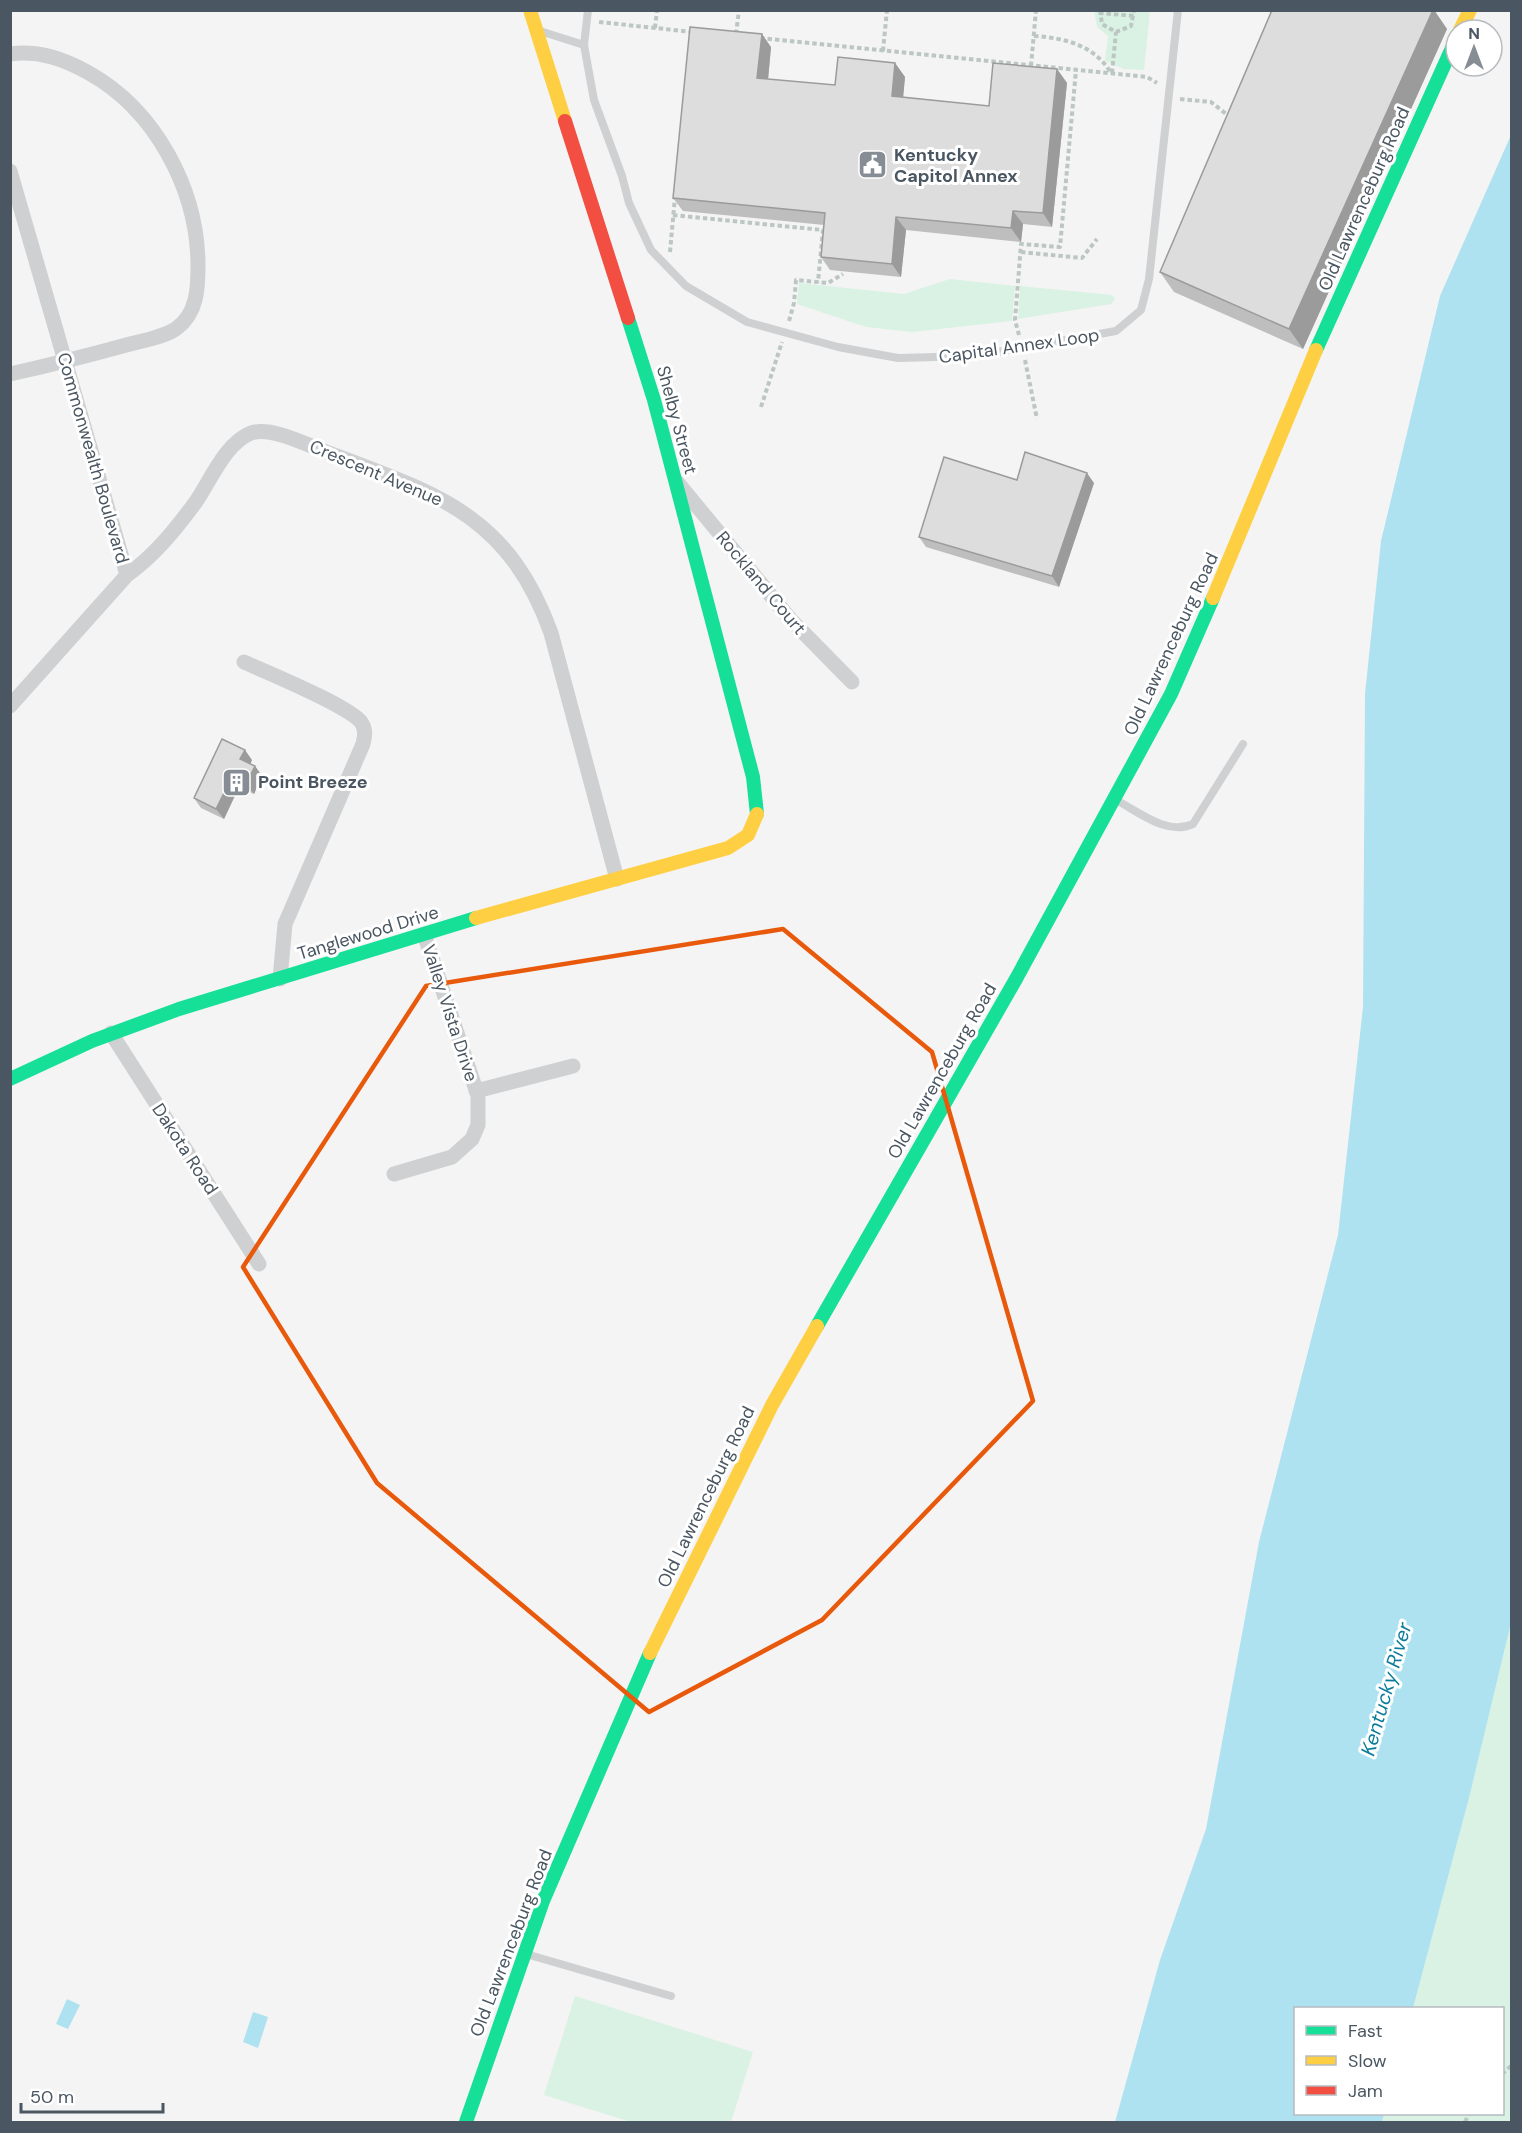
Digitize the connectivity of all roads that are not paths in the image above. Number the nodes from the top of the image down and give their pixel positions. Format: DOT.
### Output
graph roads {
  1 [pos="530,10"];
  2 [pos="588,10"];
  3 [pos="1178,10"];
  4 [pos="536,30"];
  5 [pos="584,45"];
  6 [pos="18,53"];
  7 [pos="1444,66"];
  8 [pos="10,171"];
  9 [pos="65,362"];
  10 [pos="10,374"];
  11 [pos="675,480"];
  12 [pos="127,575"];
  13 [pos="244,662"];
  14 [pos="852,682"];
  15 [pos="10,706"];
  16 [pos="1243,744"];
  17 [pos="1115,799"];
  18 [pos="742,841"];
  19 [pos="617,879"];
  20 [pos="424,934"];
  21 [pos="280,979"];
  22 [pos="111,1034"];
  23 [pos="573,1066"];
  24 [pos="11,1078"];
  25 [pos="476,1091"];
  26 [pos="394,1174"];
  27 [pos="259,1264"];
  28 [pos="524,1954"];
  29 [pos="671,1996"];
  30 [pos="466,2122"];
  1 -- 4 [label="main road, Shelby Street"];
  2 -- 5 [label="lane, Capital Annex Loop"];
  3 -- 5 [label="lane, Capital Annex Loop"];
  4 -- 5 [label="lane"];
  4 -- 11 [label="main road, Shelby Street"];
  6 -- 9 [label="street"];
  7 -- 17 [label="main road, Old Lawrenceburg Road"];
  8 -- 9 [label="street, Commonwealth Boulevard"];
  9 -- 10 [label="street"];
  9 -- 12 [label="street, Commonwealth Boulevard"];
  11 -- 14 [label="street, Rockland Court"];
  11 -- 18 [label="main road, Shelby Street"];
  12 -- 15 [label="street, Commonwealth Boulevard"];
  12 -- 19 [label="street, Crescent Avenue"];
  13 -- 21 [label="street"];
  16 -- 17 [label="lane"];
  17 -- 28 [label="main road, Old Lawrenceburg Road"];
  18 -- 19 [label="main road, Tanglewood Drive"];
  19 -- 20 [label="main road, Tanglewood Drive"];
  20 -- 21 [label="main road, Tanglewood Drive"];
  20 -- 25 [label="street, Valley Vista Drive"];
  21 -- 22 [label="main road, Tanglewood Drive"];
  22 -- 24 [label="main road, Tanglewood Drive"];
  22 -- 27 [label="street, Dakota Road"];
  23 -- 25 [label="street, Valley Vista Drive"];
  25 -- 26 [label="street, Valley Vista Drive"];
  28 -- 29 [label="lane"];
  28 -- 30 [label="main road, Old Lawrenceburg Road"];
}
